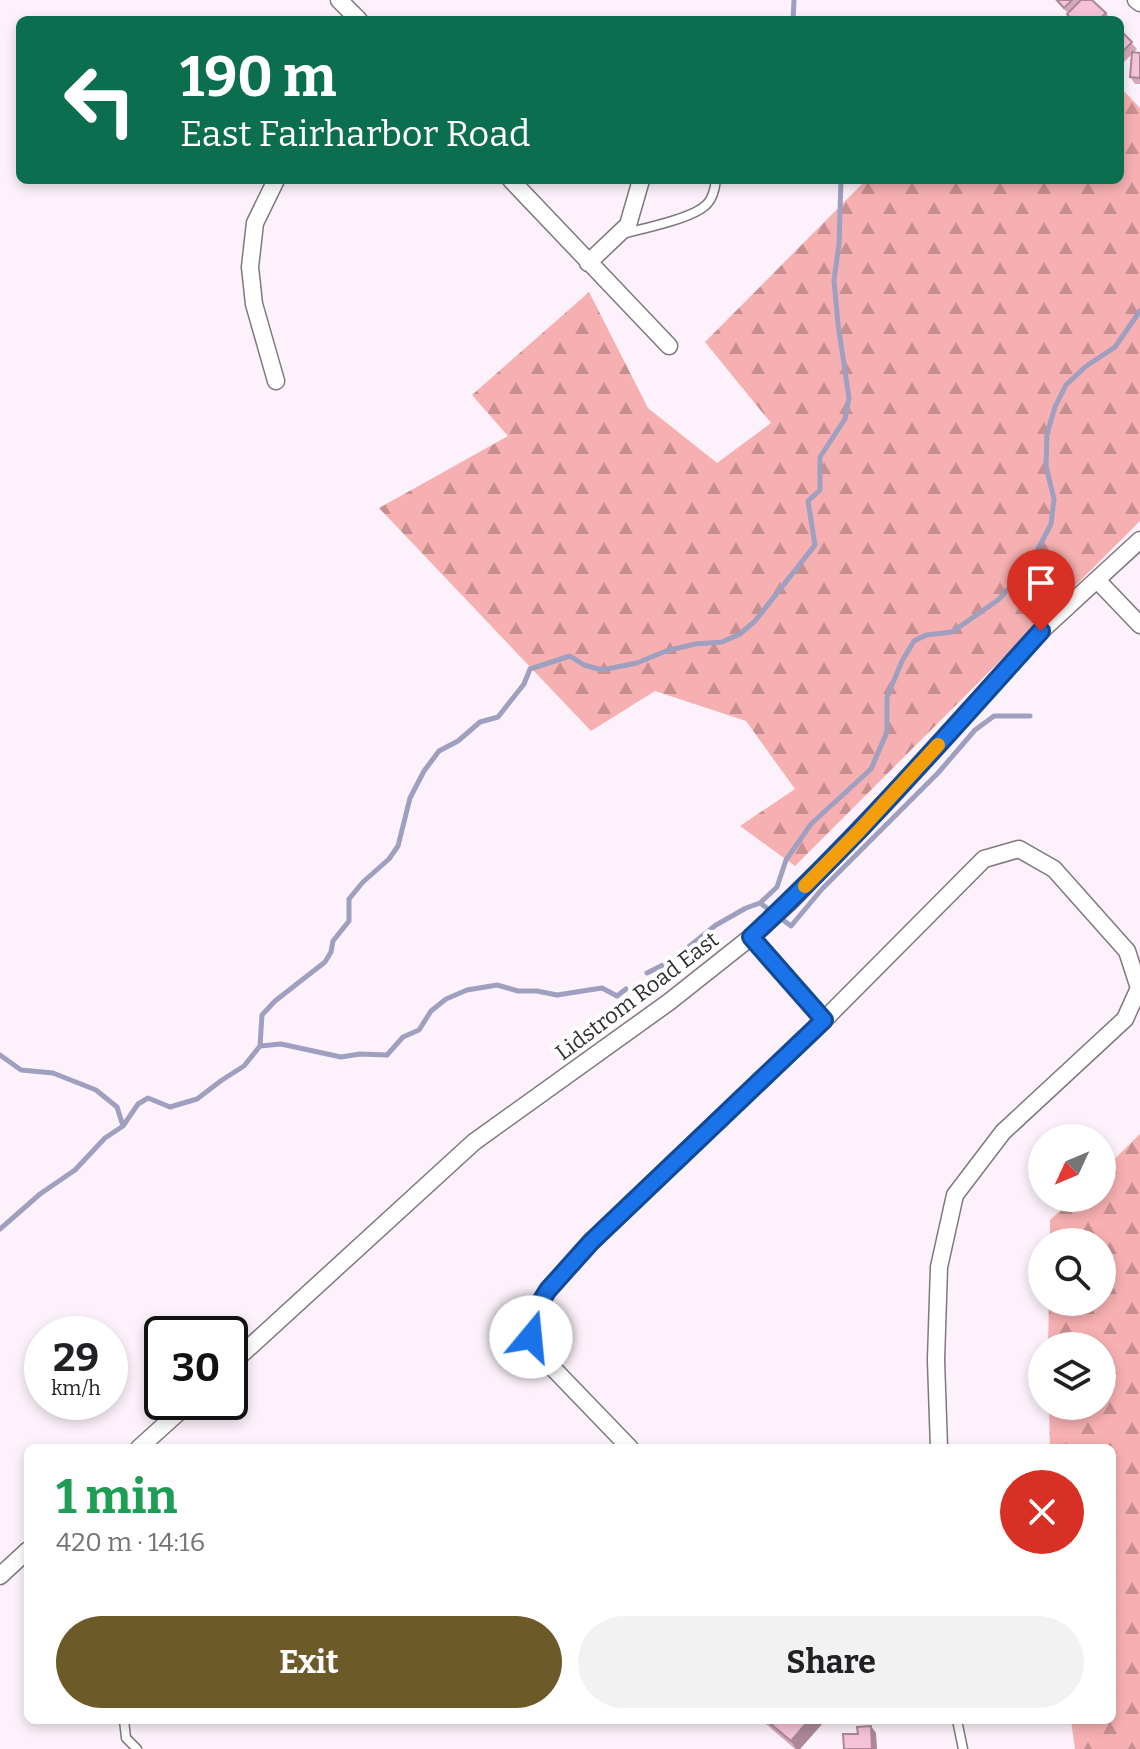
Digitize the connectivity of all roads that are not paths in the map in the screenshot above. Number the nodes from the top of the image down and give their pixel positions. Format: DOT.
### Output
graph roads {
  1 [pos="339,0"];
  2 [pos="355,16"];
  3 [pos="274,184"];
  4 [pos="515,184"];
  5 [pos="640,184"];
  6 [pos="716,184"];
  7 [pos="618,235"];
  8 [pos="588,263"];
  9 [pos="669,346"];
  10 [pos="276,381"];
  11 [pos="1140,540"];
  12 [pos="1097,580"];
  13 [pos="1140,625"];
  14 [pos="751,937"];
  15 [pos="824,1020"];
  16 [pos="248,1349"];
  17 [pos="172,1420"];
  18 [pos="149,1444"];
  19 [pos="626,1444"];
  20 [pos="939,1444"];
  21 [pos="24,1554"];
  22 [pos="0,1576"];
  23 [pos="124,1724"];
  24 [pos="958,1724"];
  25 [pos="137,1749"];
  26 [pos="963,1749"];
  1 -- 2 [label="street"];
  3 -- 10 [label="street"];
  4 -- 8 [label="street"];
  5 -- 7 [label="street"];
  6 -- 7 [label="lane"];
  7 -- 8 [label="street"];
  8 -- 9 [label="street"];
  11 -- 12 [label="street, Lidstrom Road East"];
  12 -- 13 [label="street"];
  12 -- 14 [label="street, Lidstrom Road East"];
  14 -- 15 [label="street"];
  14 -- 16 [label="street, Lidstrom Road East"];
  15 -- 19 [label="street"];
  15 -- 20 [label="street"];
  17 -- 18 [label="street"];
  21 -- 22 [label="street"];
  23 -- 25 [label="lane"];
  24 -- 26 [label="lane"];
}
